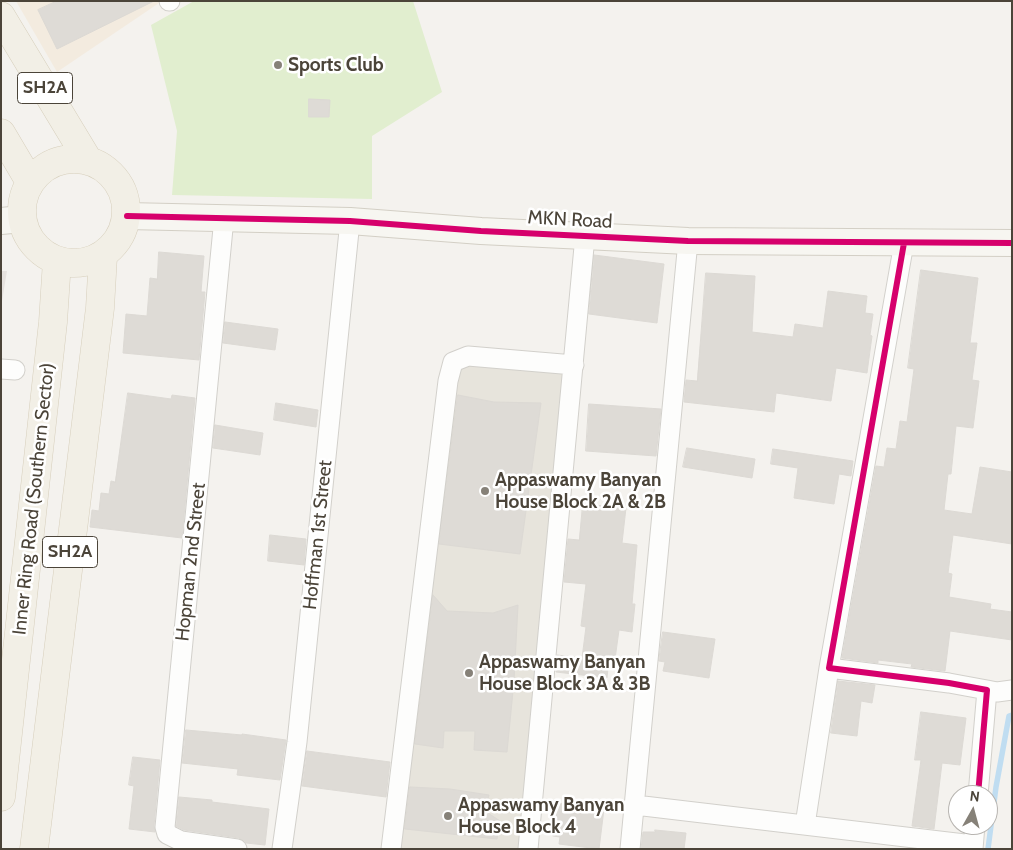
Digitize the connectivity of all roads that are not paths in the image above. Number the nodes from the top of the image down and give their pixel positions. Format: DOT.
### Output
graph roads {
  1 [pos="1,16"];
  2 [pos="1,133"];
  3 [pos="88,160"];
  4 [pos="30,182"];
  5 [pos="127,216"];
  6 [pos="224,218"];
  7 [pos="11,220"];
  8 [pos="350,221"];
  9 [pos="585,236"];
  10 [pos="688,241"];
  11 [pos="1012,242"];
  12 [pos="904,243"];
  13 [pos="103,256"];
  14 [pos="57,261"];
  15 [pos="574,365"];
  16 [pos="828,668"];
  17 [pos="987,690"];
  18 [pos="1012,690"];
  19 [pos="979,785"];
  20 [pos="1,797"];
  21 [pos="635,805"];
  22 [pos="805,825"];
  23 [pos="973,847"];
  24 [pos="34,849"];
  25 [pos="237,849"];
  26 [pos="282,849"];
  27 [pos="391,849"];
  28 [pos="528,849"];
  29 [pos="630,849"];
  1 -- 3 [label="main road, SH2A"];
  2 -- 4 [label="main road"];
  3 -- 4 [label="main road, SH2A"];
  3 -- 5 [label="main road, SH2A"];
  4 -- 7 [label="main road, SH2A"];
  5 -- 6 [label="street, MKN Road"];
  5 -- 13 [label="main road, SH2A"];
  6 -- 8 [label="street, MKN Road"];
  6 -- 25 [label="street, Hopman 2nd Street"];
  7 -- 14 [label="main road, SH2A"];
  8 -- 9 [label="street, MKN Road"];
  8 -- 26 [label="street, Hoffman 1st Street"];
  9 -- 10 [label="street, MKN Road"];
  9 -- 15 [label="street"];
  10 -- 12 [label="street, MKN Road"];
  10 -- 21 [label="street"];
  11 -- 12 [label="street, MKN Road"];
  12 -- 16 [label="street"];
  13 -- 14 [label="main road, SH2A"];
  13 -- 24 [label="main road, SH2A"];
  14 -- 20 [label="main road, Inner Ring Road (Southern Sector) / SH2A"];
  15 -- 27 [label="street"];
  15 -- 28 [label="street"];
  16 -- 17 [label="street"];
  16 -- 22 [label="street"];
  17 -- 18 [label="street"];
  17 -- 19 [label="street"];
  21 -- 22 [label="street"];
  21 -- 29 [label="street"];
  22 -- 23 [label="street"];
}
